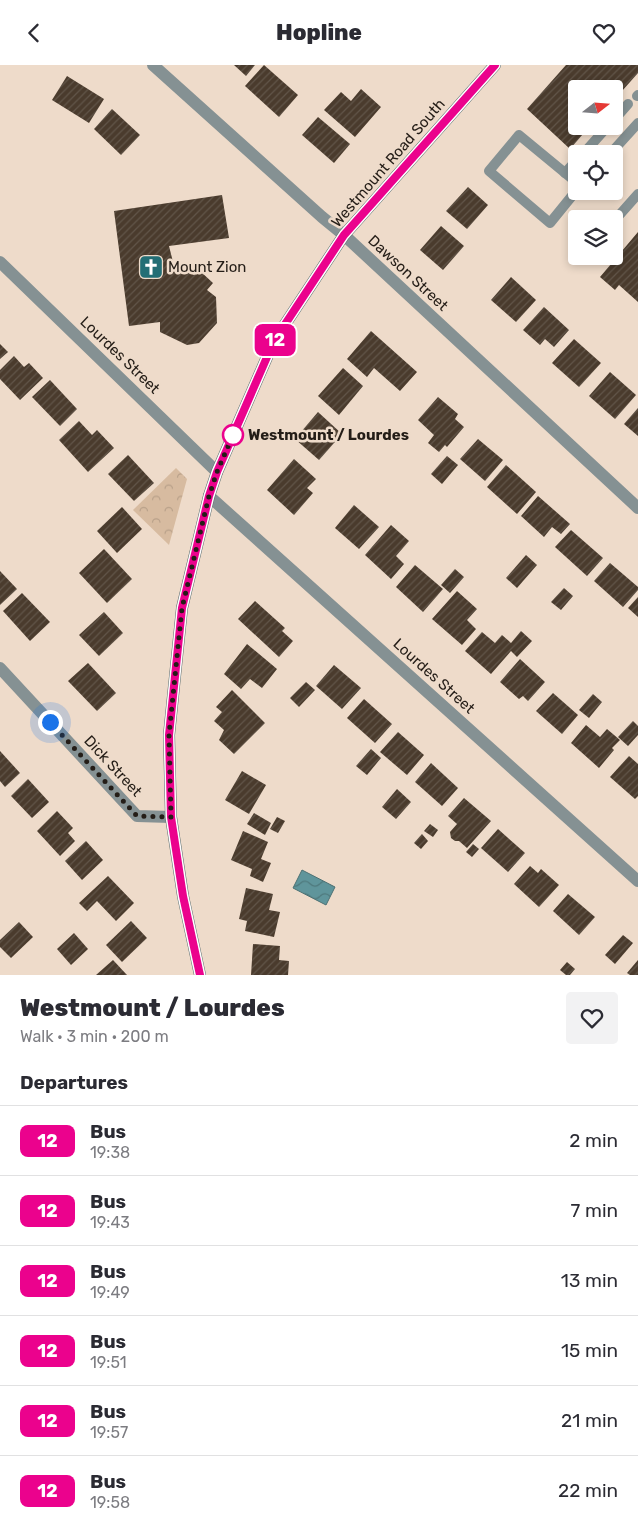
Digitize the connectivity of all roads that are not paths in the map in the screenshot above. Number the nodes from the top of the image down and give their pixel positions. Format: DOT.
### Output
graph roads {
  1 [pos="153,65"];
  2 [pos="494,65"];
  3 [pos="628,104"];
  4 [pos="623,110"];
  5 [pos="638,123"];
  6 [pos="600,135"];
  7 [pos="591,145"];
  8 [pos="618,145"];
  9 [pos="568,170"];
  10 [pos="565,173"];
  11 [pos="568,175"];
  12 [pos="638,194"];
  13 [pos="569,200"];
  14 [pos="623,211"];
  15 [pos="344,235"];
  16 [pos="0,262"];
  17 [pos="217,472"];
  18 [pos="209,496"];
  19 [pos="638,508"];
  20 [pos="0,668"];
  21 [pos="171,817"];
  22 [pos="638,881"];
  23 [pos="200,975"];
  1 -- 15 [label="street, Dawson Street"];
  2 -- 15 [label="main road, Westmount Road South"];
  3 -- 4 [label="lane"];
  5 -- 8 [label="lane"];
  6 -- 7 [label="lane"];
  9 -- 10 [label="lane"];
  10 -- 11 [label="lane"];
  10 -- 13 [label="lane"];
  12 -- 14 [label="lane"];
  15 -- 17 [label="main road, Westmount Road South"];
  15 -- 19 [label="street, Dawson Street"];
  16 -- 17 [label="street, Lourdes Street"];
  17 -- 18 [label="main road, Westmount Road South"];
  18 -- 21 [label="main road, Westmount Road South"];
  18 -- 22 [label="street, Lourdes Street"];
  20 -- 21 [label="street, Dick Street"];
  21 -- 23 [label="main road, Westmount Road South"];
}
